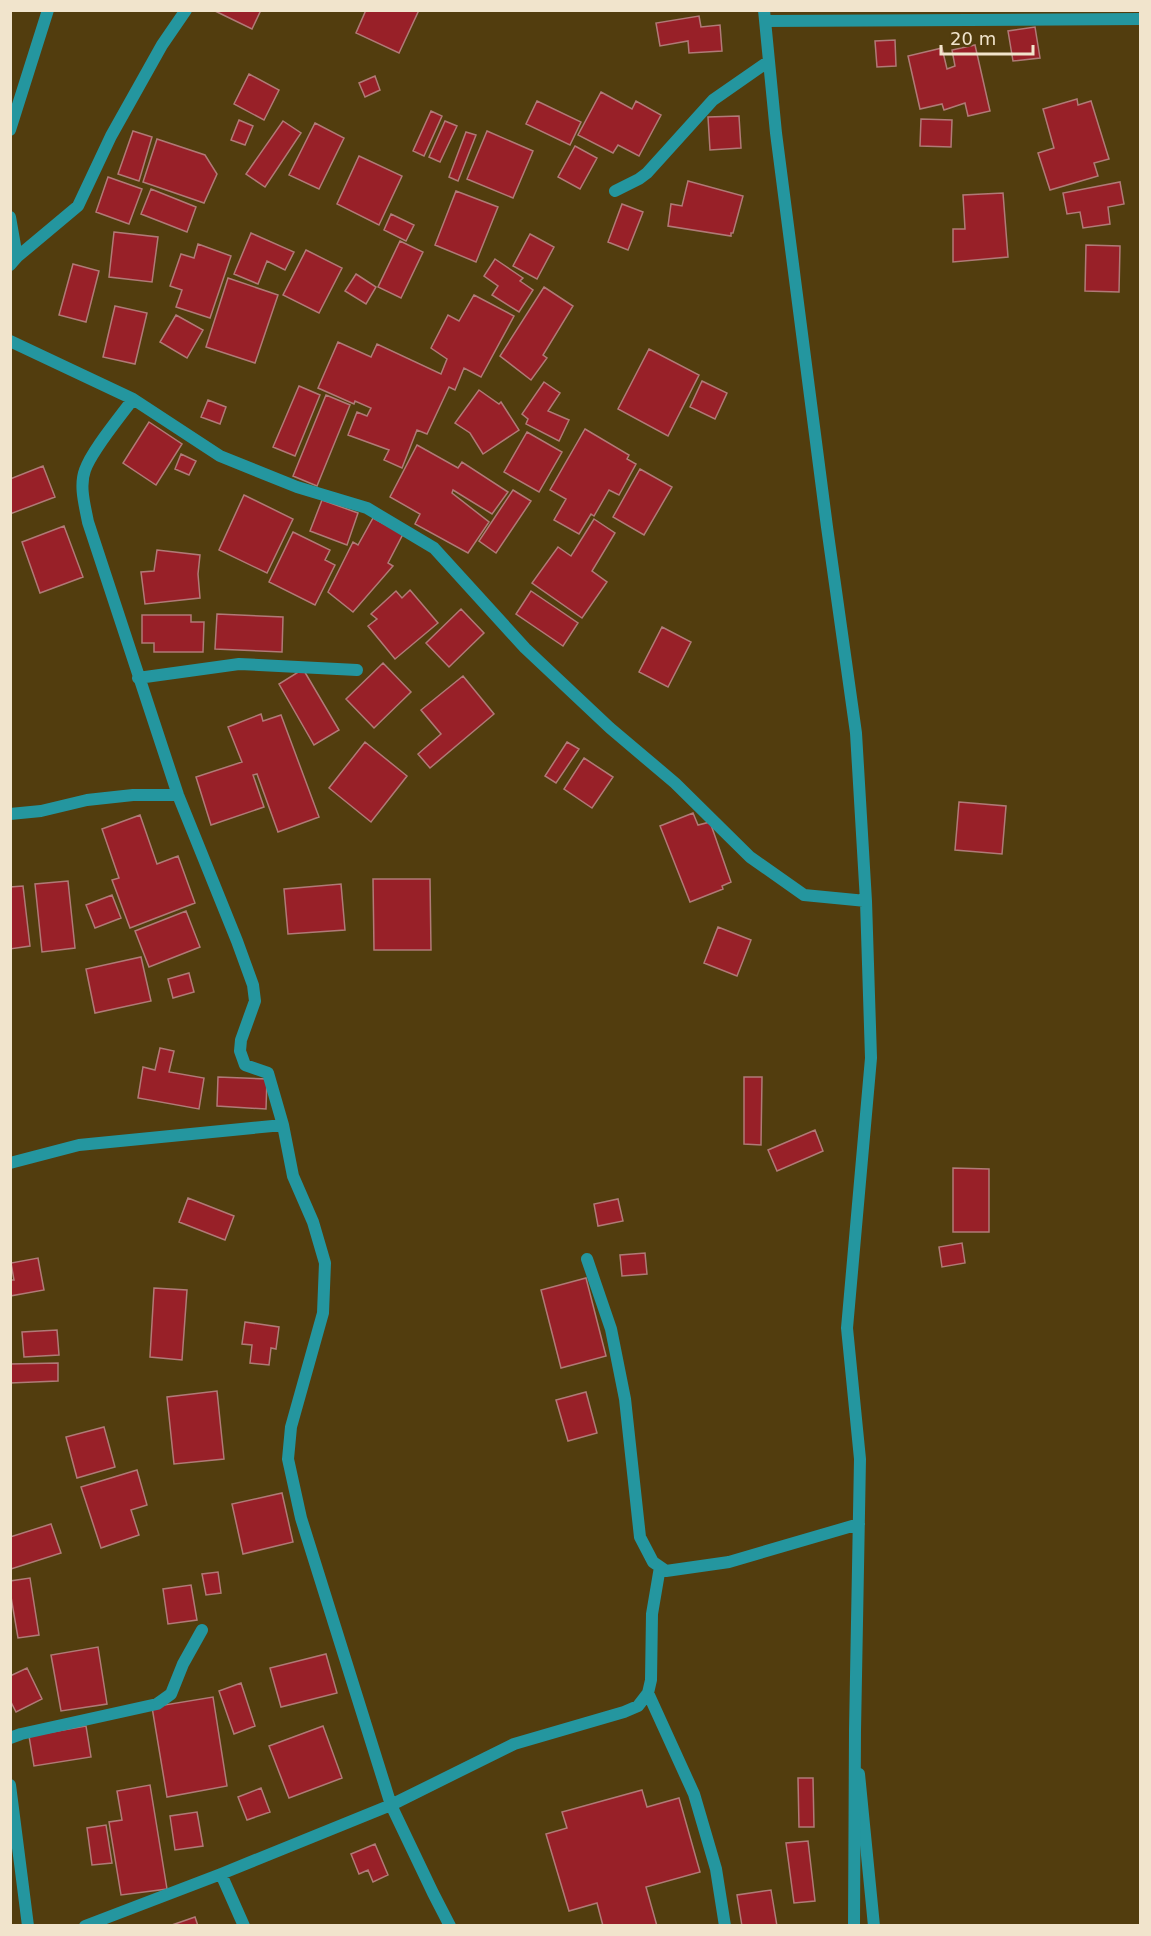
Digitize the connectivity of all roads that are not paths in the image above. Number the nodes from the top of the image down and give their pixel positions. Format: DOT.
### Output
graph roads {
  1 [pos="48,10"];
  2 [pos="186,10"];
  3 [pos="764,16"];
  4 [pos="1140,19"];
  5 [pos="769,61"];
  6 [pos="10,130"];
  7 [pos="615,191"];
  8 [pos="10,217"];
  9 [pos="14,261"];
  10 [pos="10,341"];
  11 [pos="133,399"];
  12 [pos="357,670"];
  13 [pos="138,678"];
  14 [pos="178,795"];
  15 [pos="10,814"];
  16 [pos="866,901"];
  17 [pos="283,1125"];
  18 [pos="10,1163"];
  19 [pos="587,1259"];
  20 [pos="859,1524"];
  21 [pos="660,1567"];
  22 [pos="201,1630"];
  23 [pos="648,1693"];
  24 [pos="855,1731"];
  25 [pos="10,1738"];
  26 [pos="10,1785"];
  27 [pos="392,1804"];
  28 [pos="221,1874"];
  29 [pos="28,1926"];
  30 [pos="85,1926"];
  31 [pos="244,1926"];
  32 [pos="450,1926"];
  33 [pos="725,1926"];
  34 [pos="854,1926"];
  35 [pos="874,1926"];
  1 -- 6 [label="street"];
  2 -- 9 [label="street"];
  3 -- 4 [label="street"];
  3 -- 5 [label="street"];
  5 -- 7 [label="street"];
  5 -- 16 [label="street"];
  8 -- 9 [label="street"];
  10 -- 11 [label="street"];
  11 -- 13 [label="street"];
  11 -- 16 [label="street"];
  12 -- 13 [label="street"];
  13 -- 14 [label="street"];
  14 -- 15 [label="street"];
  14 -- 17 [label="street"];
  16 -- 20 [label="street"];
  17 -- 18 [label="street"];
  17 -- 27 [label="street"];
  19 -- 21 [label="street"];
  20 -- 21 [label="street"];
  20 -- 24 [label="street"];
  21 -- 23 [label="street"];
  22 -- 25 [label="street"];
  23 -- 27 [label="street"];
  23 -- 33 [label="street"];
  24 -- 34 [label="street"];
  24 -- 35 [label="street"];
  26 -- 29 [label="street"];
  27 -- 28 [label="street"];
  27 -- 32 [label="street"];
  28 -- 30 [label="street"];
  28 -- 31 [label="street"];
}
